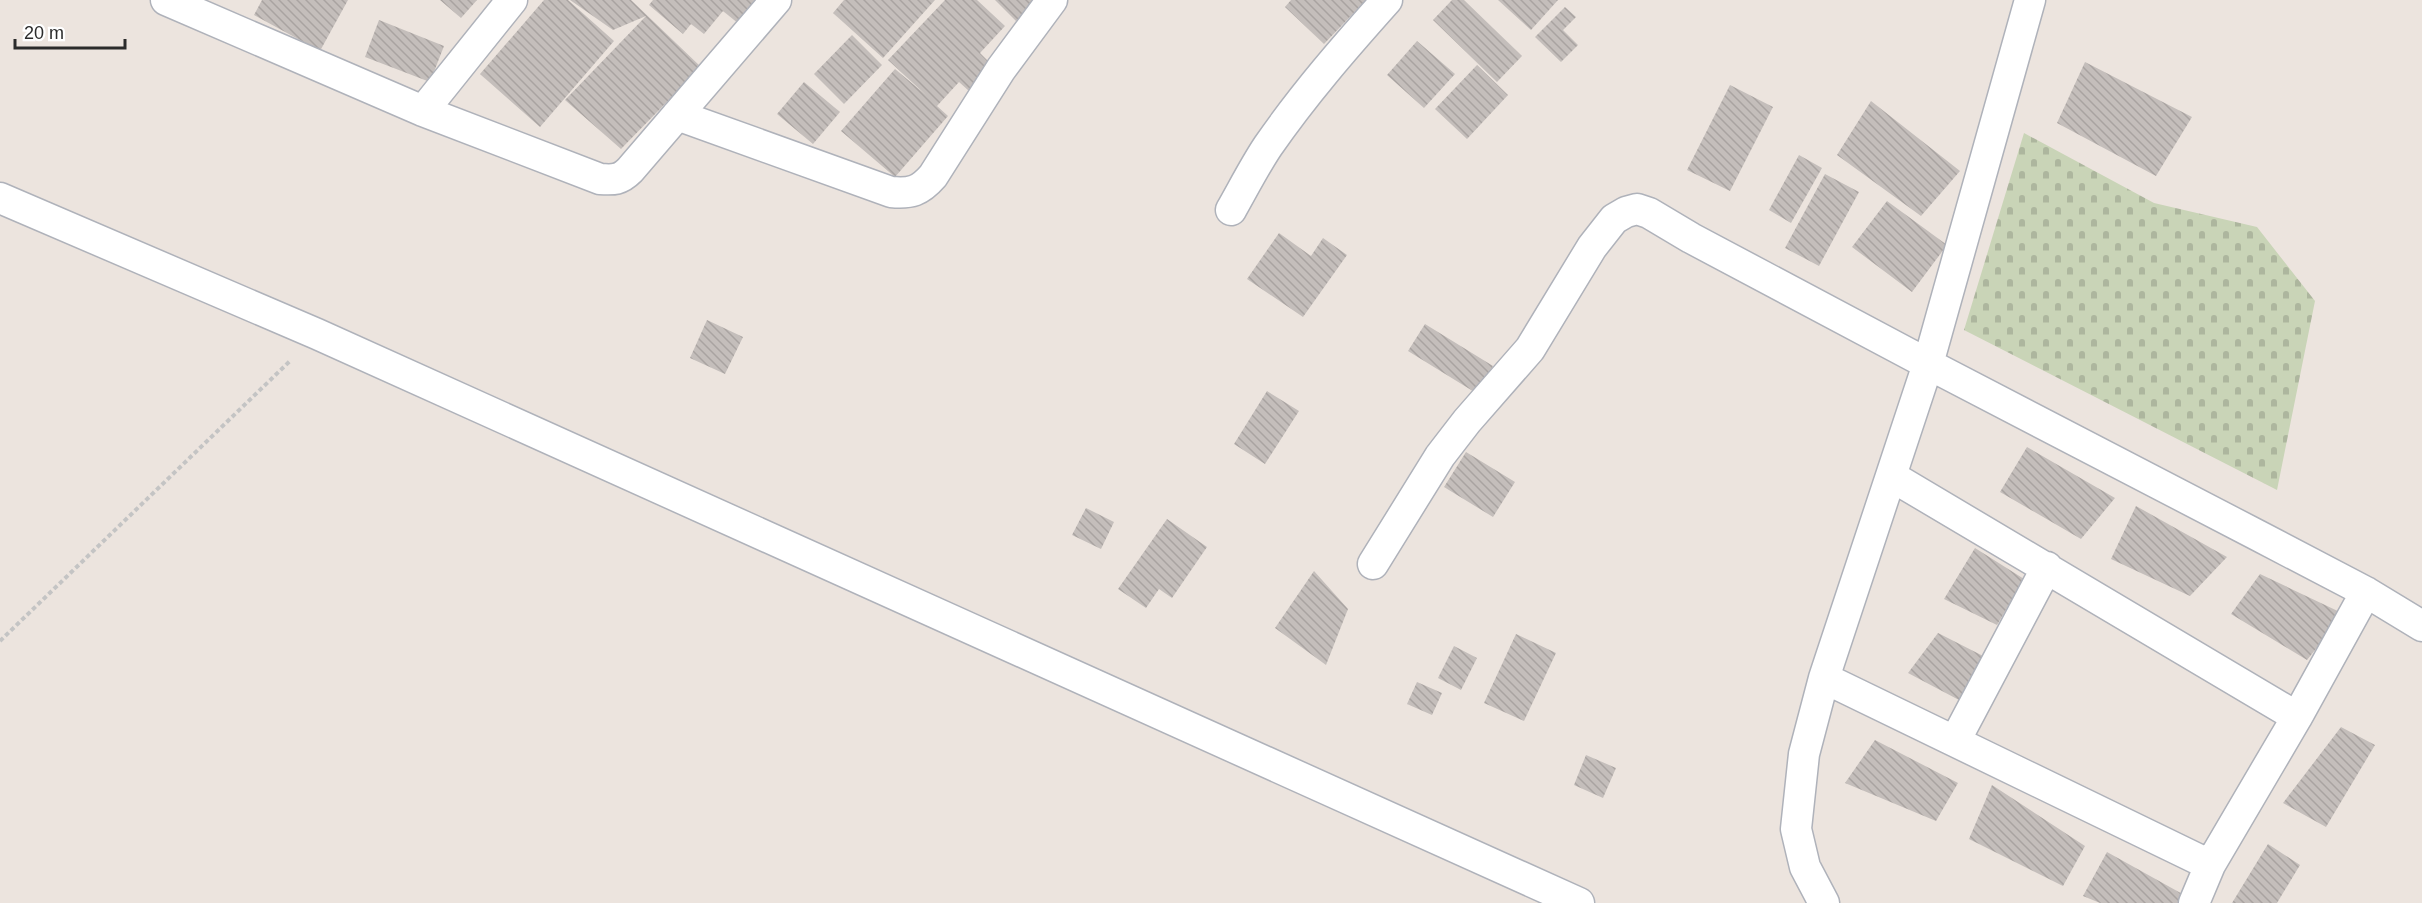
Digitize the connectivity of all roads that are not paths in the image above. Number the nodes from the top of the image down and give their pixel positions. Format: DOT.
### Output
graph roads {
  1 [pos="166,0"];
  2 [pos="512,0"];
  3 [pos="776,0"];
  4 [pos="1052,0"];
  5 [pos="1387,0"];
  6 [pos="2030,0"];
  7 [pos="423,111"];
  8 [pos="678,115"];
  9 [pos="0,198"];
  10 [pos="1231,210"];
  11 [pos="1928,364"];
  12 [pos="1892,476"];
  13 [pos="1373,564"];
  14 [pos="2047,567"];
  15 [pos="2366,592"];
  16 [pos="2422,626"];
  17 [pos="1824,678"];
  18 [pos="2297,717"];
  19 [pos="1956,741"];
  20 [pos="2210,865"];
  21 [pos="1579,903"];
  22 [pos="1824,903"];
  23 [pos="2193,903"];
  1 -- 7 [label="street"];
  2 -- 7 [label="street"];
  3 -- 8 [label="street"];
  4 -- 8 [label="street"];
  5 -- 10 [label="street"];
  6 -- 11 [label="street"];
  7 -- 8 [label="street"];
  9 -- 21 [label="street"];
  11 -- 12 [label="street"];
  11 -- 13 [label="street"];
  11 -- 15 [label="street"];
  12 -- 14 [label="street"];
  12 -- 17 [label="street"];
  14 -- 18 [label="street"];
  14 -- 19 [label="street"];
  15 -- 16 [label="street"];
  15 -- 18 [label="street"];
  17 -- 19 [label="street"];
  17 -- 22 [label="street"];
  18 -- 20 [label="street"];
  19 -- 20 [label="street"];
  20 -- 23 [label="street"];
}
